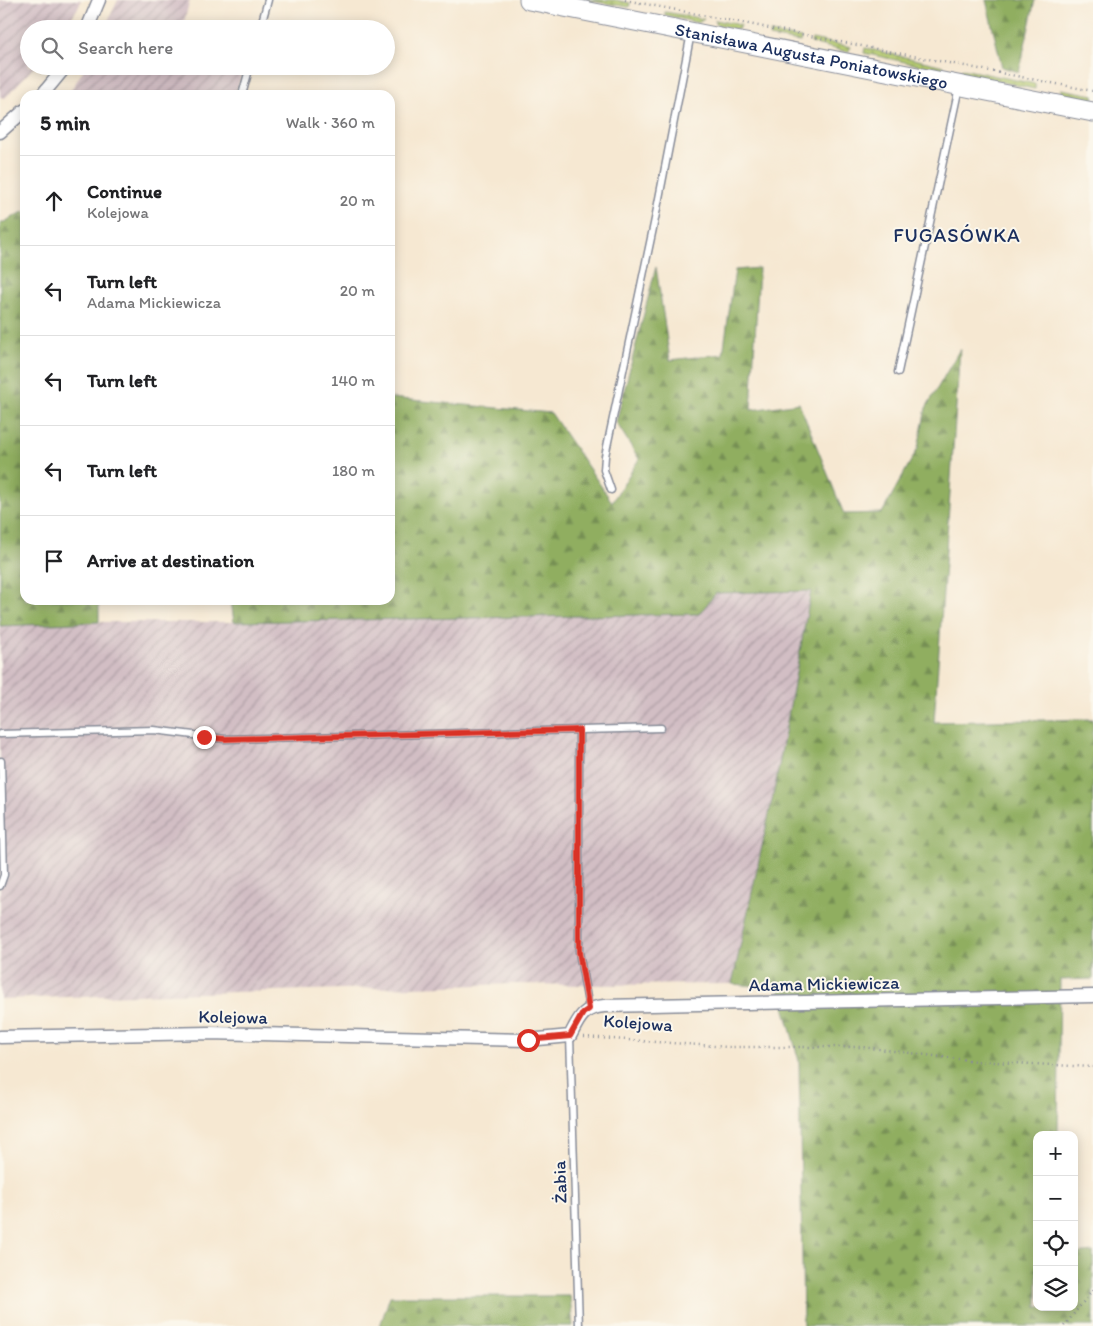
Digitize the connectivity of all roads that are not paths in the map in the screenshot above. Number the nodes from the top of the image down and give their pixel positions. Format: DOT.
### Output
graph roads {
  1 [pos="99,0"];
  2 [pos="268,0"];
  3 [pos="529,0"];
  4 [pos="91,20"];
  5 [pos="262,20"];
  6 [pos="691,32"];
  7 [pos="59,75"];
  8 [pos="248,75"];
  9 [pos="959,86"];
  10 [pos="46,90"];
  11 [pos="243,90"];
  12 [pos="1093,112"];
  13 [pos="20,114"];
  14 [pos="0,132"];
  15 [pos="898,372"];
  16 [pos="610,490"];
  17 [pos="661,728"];
  18 [pos="579,730"];
  19 [pos="0,734"];
  20 [pos="1,760"];
  21 [pos="0,886"];
  22 [pos="1093,996"];
  23 [pos="589,1009"];
  24 [pos="570,1036"];
  25 [pos="0,1037"];
  26 [pos="579,1326"];
  1 -- 4 [label="street"];
  2 -- 5 [label="lane"];
  3 -- 6 [label="main road, Stanisława Augusta Poniatowskiego"];
  6 -- 9 [label="main road, Stanisława Augusta Poniatowskiego"];
  6 -- 16 [label="lane"];
  7 -- 10 [label="street"];
  8 -- 11 [label="lane"];
  9 -- 12 [label="main road, Stanisława Augusta Poniatowskiego"];
  9 -- 15 [label="lane"];
  13 -- 14 [label="street"];
  17 -- 18 [label="lane"];
  18 -- 19 [label="lane"];
  18 -- 23 [label="lane"];
  20 -- 21 [label="lane"];
  22 -- 23 [label="street, Adama Mickiewicza"];
  23 -- 24 [label="street"];
  24 -- 25 [label="street, Kolejowa"];
  24 -- 26 [label="lane, Żabia"];
}
